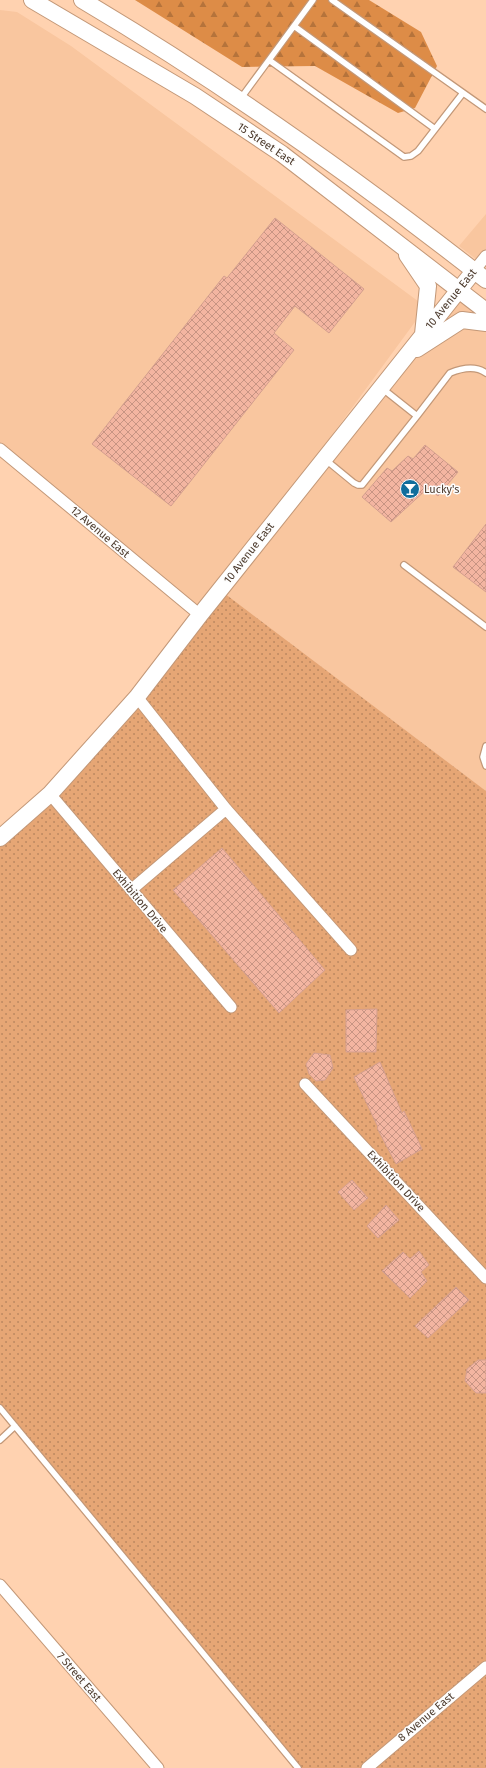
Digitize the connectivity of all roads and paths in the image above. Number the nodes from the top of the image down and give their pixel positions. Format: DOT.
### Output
graph roads {
  1 [pos="32,0"];
  2 [pos="82,0"];
  3 [pos="313,0"];
  4 [pos="332,0"];
  5 [pos="294,26"];
  6 [pos="269,60"];
  7 [pos="463,93"];
  8 [pos="240,99"];
  9 [pos="486,109"];
  10 [pos="435,129"];
  11 [pos="398,242"];
  12 [pos="486,256"];
  13 [pos="480,275"];
  14 [pos="459,290"];
  15 [pos="486,311"];
  16 [pos="486,323"];
  17 [pos="423,334"];
  18 [pos="407,355"];
  19 [pos="486,373"];
  20 [pos="381,388"];
  21 [pos="416,416"];
  22 [pos="0,450"];
  23 [pos="324,459"];
  24 [pos="404,565"];
  25 [pos="200,615"];
  26 [pos="486,627"];
  27 [pos="138,697"];
  28 [pos="486,746"];
  29 [pos="486,766"];
  30 [pos="50,794"];
  31 [pos="226,809"];
  32 [pos="0,838"];
  33 [pos="131,890"];
  34 [pos="351,950"];
  35 [pos="231,1007"];
  36 [pos="305,1084"];
  37 [pos="486,1278"];
  38 [pos="0,1408"];
  39 [pos="15,1426"];
  40 [pos="0,1440"];
  41 [pos="0,1585"];
  42 [pos="486,1667"];
  43 [pos="158,1768"];
  44 [pos="298,1768"];
  45 [pos="367,1768"];
  1 -- 11 [label="main road, 15 Street East"];
  2 -- 8 [label="main road, 15 Street East"];
  3 -- 5 [label="lane"];
  4 -- 7 [label="lane"];
  5 -- 6 [label="lane"];
  5 -- 10 [label="lane"];
  6 -- 8 [label="lane"];
  6 -- 10 [label="lane"];
  7 -- 9 [label="lane"];
  7 -- 10 [label="lane"];
  8 -- 13 [label="main road, 15 Street East"];
  11 -- 14 [label="main road, 15 Street East"];
  11 -- 17 [label="main road"];
  12 -- 13 [label="street, 10 Avenue East"];
  13 -- 14 [label="main road, 10 Avenue East"];
  14 -- 15 [label="main road, 15 Street East"];
  14 -- 17 [label="main road, 10 Avenue East"];
  16 -- 18 [label="main road"];
  17 -- 18 [label="main road, 10 Avenue East"];
  18 -- 20 [label="main road, 10 Avenue East"];
  19 -- 21 [label="lane"];
  20 -- 21 [label="lane"];
  20 -- 23 [label="main road, 10 Avenue East"];
  21 -- 23 [label="lane"];
  22 -- 25 [label="street, 12 Avenue East"];
  23 -- 25 [label="main road, 10 Avenue East"];
  24 -- 26 [label="lane"];
  25 -- 27 [label="main road, 10 Avenue East"];
  27 -- 30 [label="main road, 10 Avenue East"];
  27 -- 31 [label="street"];
  28 -- 29 [label="lane"];
  30 -- 32 [label="main road, 10 Avenue East"];
  30 -- 33 [label="street, Exhibition Drive"];
  31 -- 33 [label="street"];
  31 -- 34 [label="street"];
  33 -- 35 [label="street, Exhibition Drive"];
  36 -- 37 [label="street, Exhibition Drive"];
  38 -- 39 [label="lane"];
  39 -- 40 [label="lane"];
  39 -- 44 [label="lane"];
  41 -- 43 [label="street, 7 Street East"];
  42 -- 45 [label="street, 8 Avenue East"];
}
